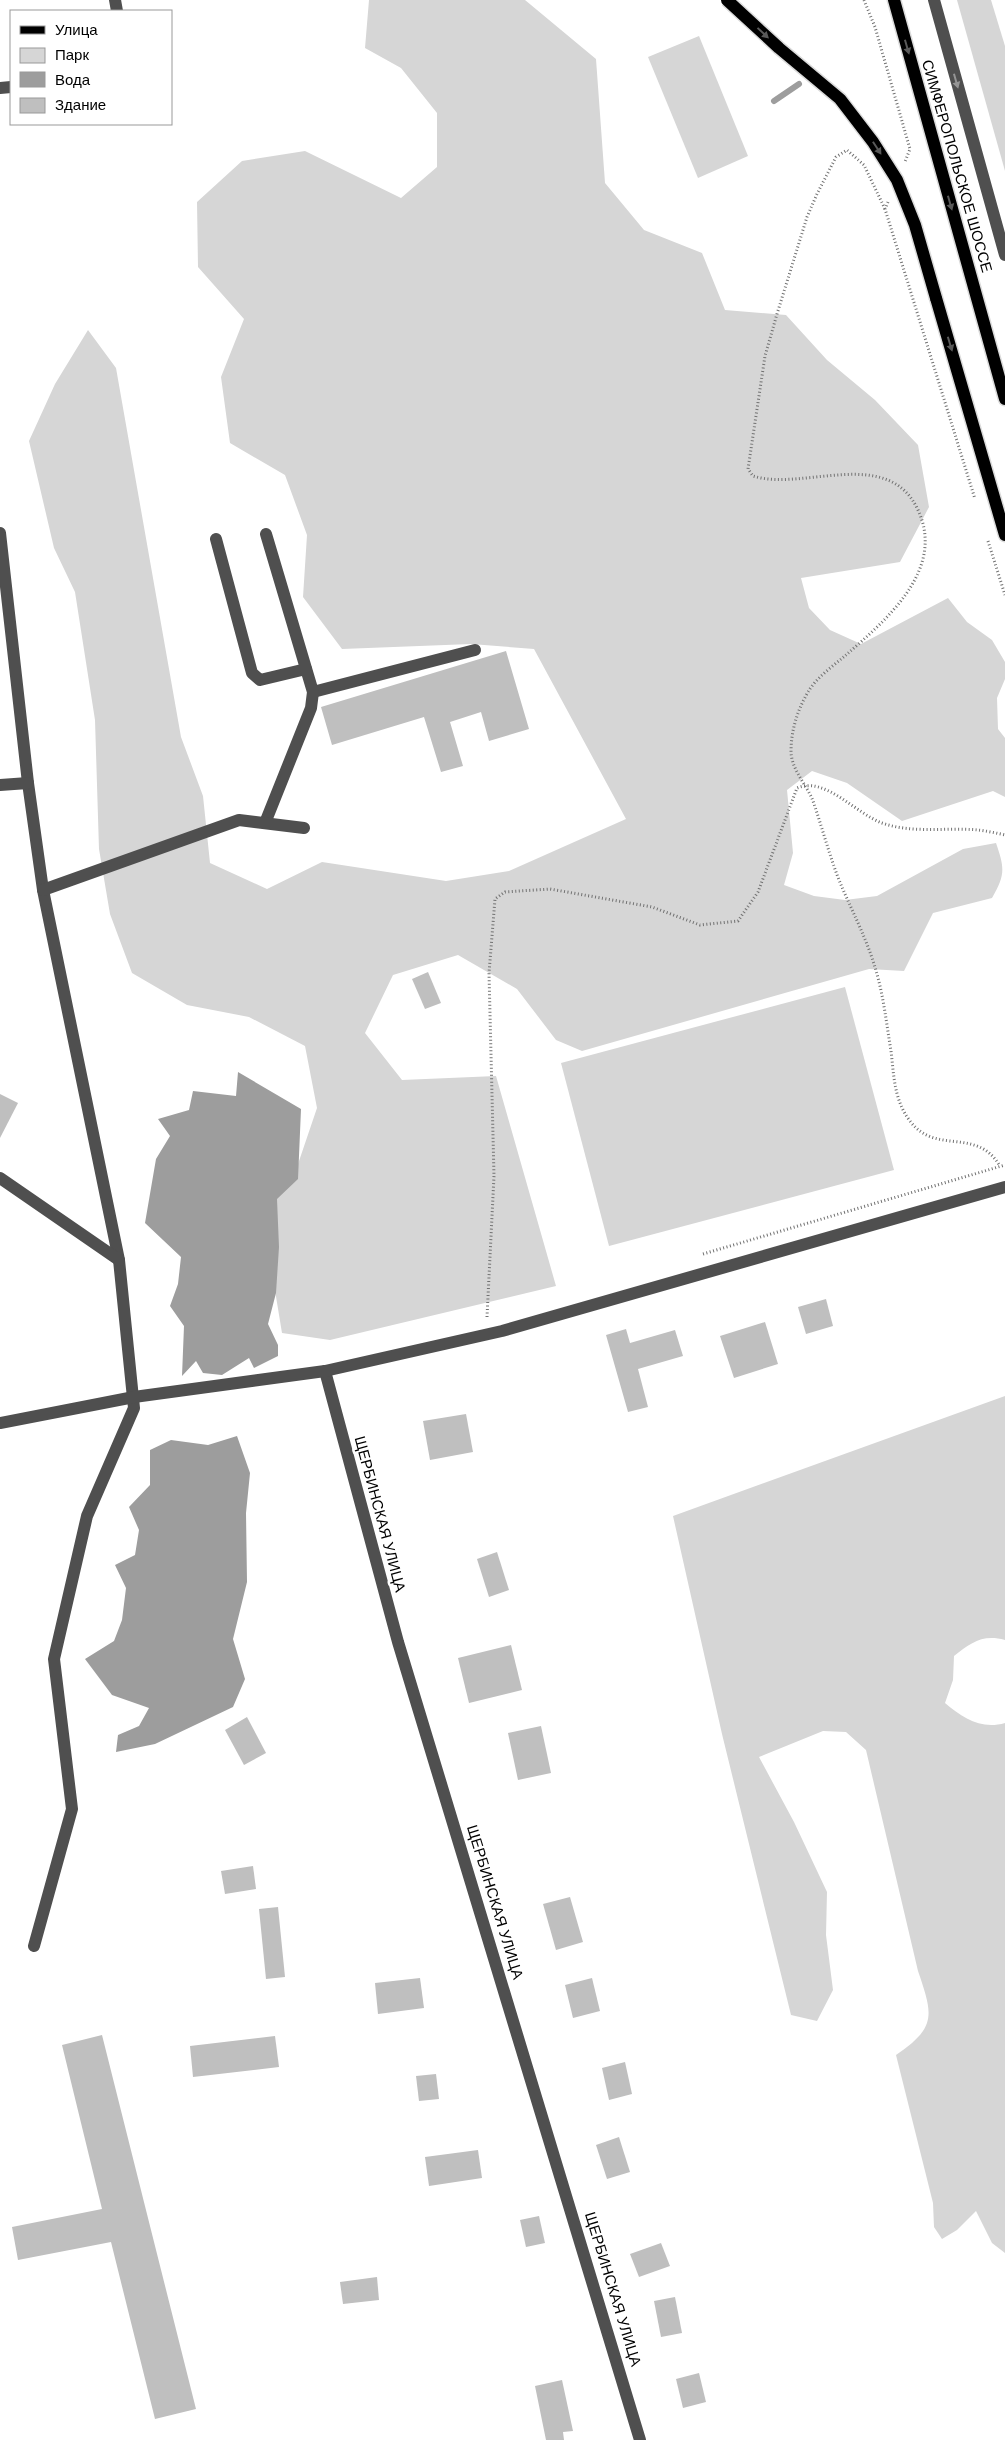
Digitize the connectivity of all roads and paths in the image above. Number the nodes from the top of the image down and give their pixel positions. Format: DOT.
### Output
graph roads {
  1 [pos="727,0"];
  2 [pos="894,0"];
  3 [pos="934,0"];
  4 [pos="885,210"];
  5 [pos="1005,255"];
  6 [pos="1005,398"];
  7 [pos="0,533"];
  8 [pos="266,534"];
  9 [pos="1005,535"];
  10 [pos="216,539"];
  11 [pos="476,650"];
  12 [pos="306,669"];
  13 [pos="313,692"];
  14 [pos="28,783"];
  15 [pos="0,785"];
  16 [pos="804,785"];
  17 [pos="264,823"];
  18 [pos="304,828"];
  19 [pos="1005,835"];
  20 [pos="43,890"];
  21 [pos="1005,1165"];
  22 [pos="1000,1166"];
  23 [pos="0,1178"];
  24 [pos="1005,1188"];
  25 [pos="698,1256"];
  26 [pos="119,1260"];
  27 [pos="493,1316"];
  28 [pos="487,1317"];
  29 [pos="477,1319"];
  30 [pos="326,1371"];
  31 [pos="134,1397"];
  32 [pos="0,1423"];
  33 [pos="34,1946"];
  34 [pos="640,2440"];
  1 -- 9 [label="main road, one-way, bridge"];
  2 -- 6 [label="main road, СИМФЕРОПОЛЬСКОЕ ШОССЕ, one-way"];
  3 -- 5 [label="street, one-way"];
  4 -- 16 [label="path"];
  7 -- 14 [label="street"];
  8 -- 12 [label="street"];
  10 -- 12 [label="street"];
  11 -- 13 [label="street"];
  12 -- 13 [label="street"];
  13 -- 17 [label="street"];
  14 -- 15 [label="street"];
  14 -- 20 [label="street"];
  16 -- 19 [label="path"];
  16 -- 22 [label="path"];
  16 -- 28 [label="path"];
  17 -- 18 [label="street"];
  17 -- 20 [label="street"];
  20 -- 26 [label="street"];
  21 -- 22 [label="path"];
  22 -- 25 [label="path"];
  23 -- 26 [label="street"];
  24 -- 30 [label="street"];
  26 -- 31 [label="street"];
  27 -- 28 [label="path"];
  28 -- 29 [label="path"];
  30 -- 31 [label="street"];
  30 -- 34 [label="street, ЩЕРБИНСКАЯ УЛИЦА"];
  31 -- 32 [label="street"];
  31 -- 33 [label="street"];
}
